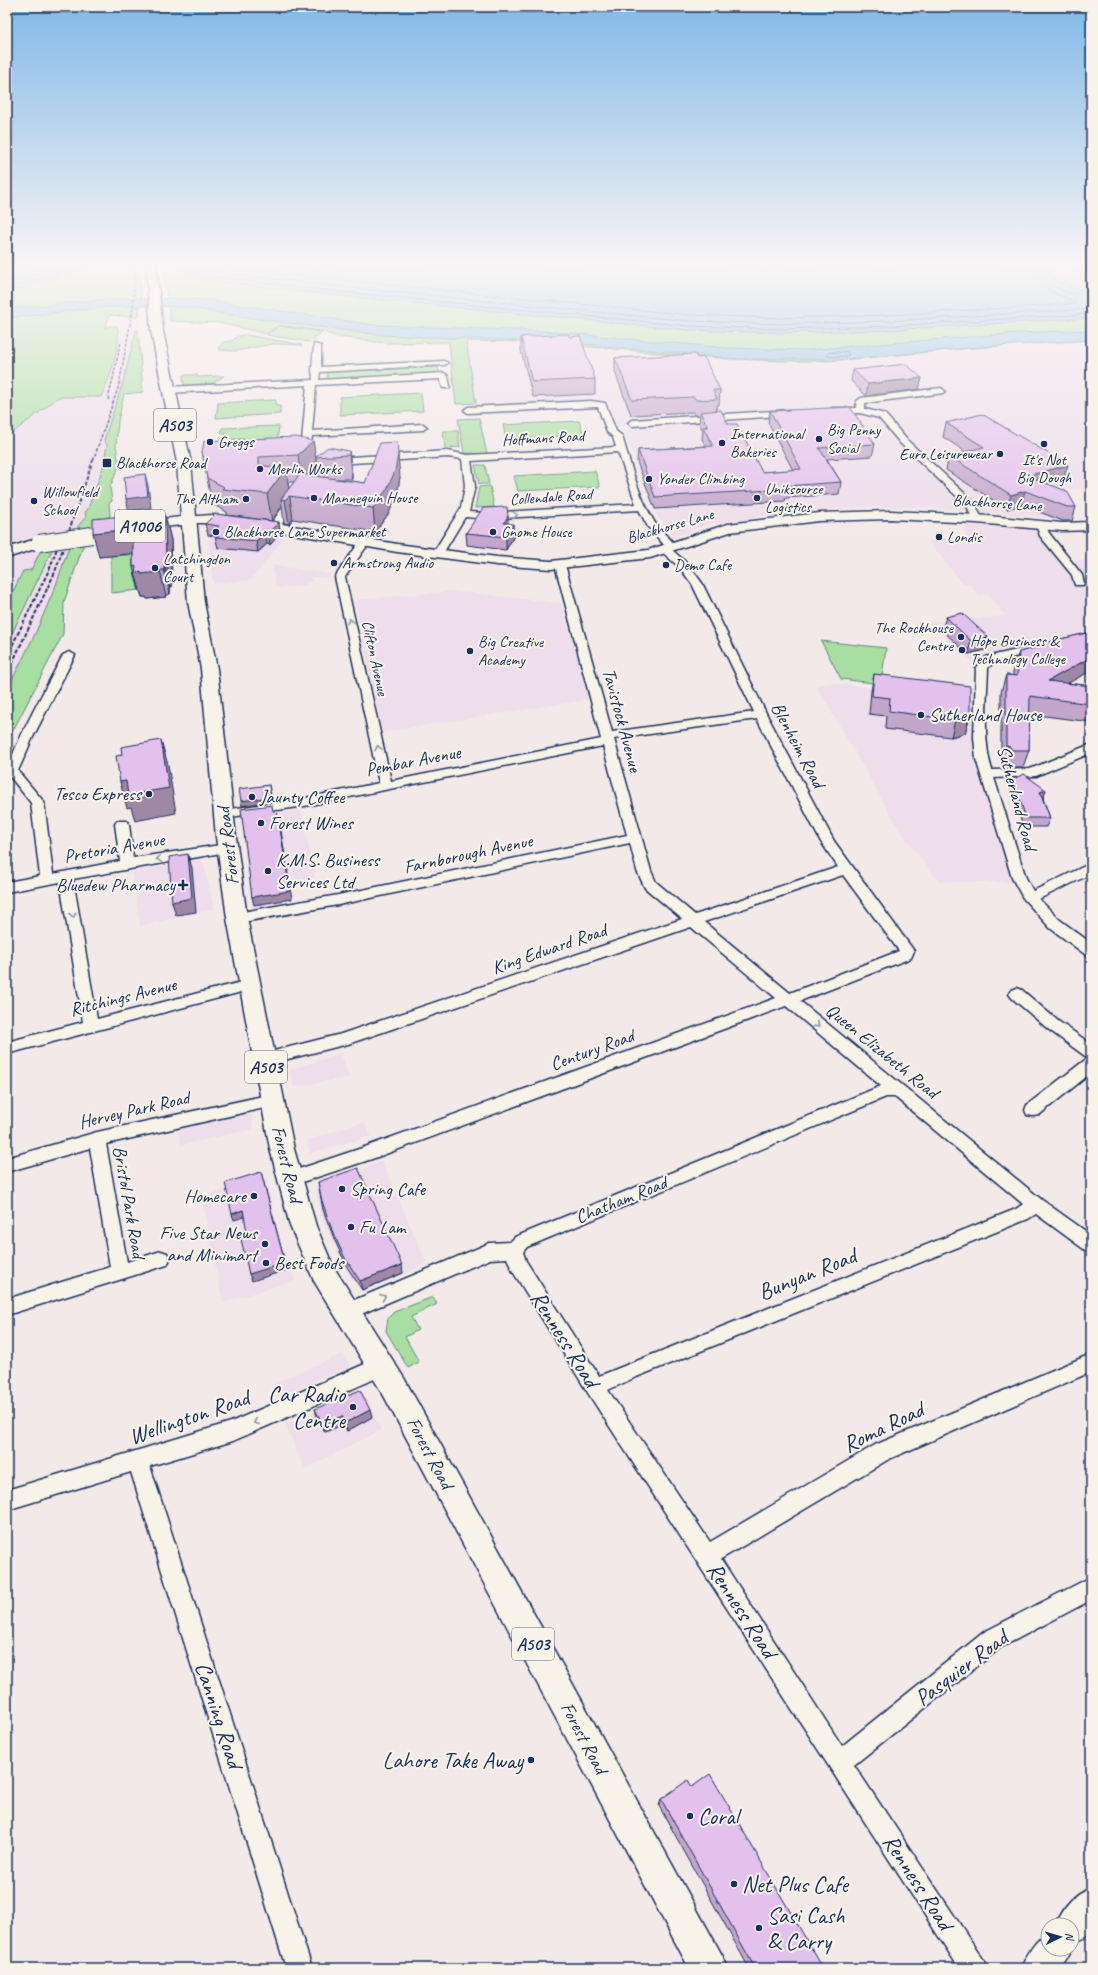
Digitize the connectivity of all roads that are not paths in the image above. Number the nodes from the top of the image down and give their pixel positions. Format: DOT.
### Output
graph roads {
  1 [pos="163,359"];
  2 [pos="315,359"];
  3 [pos="443,359"];
  4 [pos="444,369"];
  5 [pos="313,375"];
  6 [pos="446,386"];
  7 [pos="168,390"];
  8 [pos="941,391"];
  9 [pos="860,410"];
  10 [pos="468,411"];
  11 [pos="826,411"];
  12 [pos="802,413"];
  13 [pos="632,423"];
  14 [pos="423,427"];
  15 [pos="308,434"];
  16 [pos="621,449"];
  17 [pos="466,458"];
  18 [pos="293,459"];
  19 [pos="642,507"];
  20 [pos="462,514"];
  21 [pos="977,519"];
  22 [pos="190,520"];
  23 [pos="1041,525"];
  24 [pos="1091,526"];
  25 [pos="274,527"];
  26 [pos="124,528"];
  27 [pos="98,534"];
  28 [pos="364,543"];
  29 [pos="668,548"];
  30 [pos="7,553"];
  31 [pos="438,553"];
  32 [pos="560,565"];
  33 [pos="1079,583"];
  34 [pos="1052,644"];
  35 [pos="69,655"];
  36 [pos="761,715"];
  37 [pos="608,738"];
  38 [pos="1091,748"];
  39 [pos="987,774"];
  40 [pos="386,786"];
  41 [pos="224,814"];
  42 [pos="122,824"];
  43 [pos="634,838"];
  44 [pos="227,848"];
  45 [pos="127,864"];
  46 [pos="1091,868"];
  47 [pos="846,870"];
  48 [pos="66,877"];
  49 [pos="47,880"];
  50 [pos="650,885"];
  51 [pos="7,887"];
  52 [pos="1030,898"];
  53 [pos="237,918"];
  54 [pos="693,922"];
  55 [pos="1091,951"];
  56 [pos="906,954"];
  57 [pos="249,985"];
  58 [pos="1017,994"];
  59 [pos="787,1000"];
  60 [pos="91,1026"];
  61 [pos="7,1048"];
  62 [pos="1091,1052"];
  63 [pos="264,1059"];
  64 [pos="1091,1064"];
  65 [pos="899,1091"];
  66 [pos="272,1100"];
  67 [pos="1034,1110"];
  68 [pos="97,1139"];
  69 [pos="7,1165"];
  70 [pos="290,1179"];
  71 [pos="1036,1205"];
  72 [pos="1091,1245"];
  73 [pos="514,1250"];
  74 [pos="161,1259"];
  75 [pos="120,1271"];
  76 [pos="7,1307"];
  77 [pos="347,1312"];
  78 [pos="1091,1363"];
  79 [pos="381,1366"];
  80 [pos="595,1387"];
  81 [pos="138,1461"];
  82 [pos="7,1500"];
  83 [pos="707,1556"];
  84 [pos="1091,1588"];
  85 [pos="839,1763"];
  86 [pos="1091,1904"];
  87 [pos="1080,1917"];
  88 [pos="1048,1957"];
  89 [pos="299,1968"];
  90 [pos="709,1968"];
  91 [pos="974,1968"];
  92 [pos="1039,1968"];
  1 -- 7 [label="main road, Forest Road / A503"];
  2 -- 5 [label="street"];
  3 -- 4 [label="street"];
  4 -- 5 [label="street"];
  4 -- 5 [label="street"];
  4 -- 6 [label="street"];
  5 -- 7 [label="street"];
  5 -- 15 [label="street"];
  7 -- 22 [label="main road, Forest Road / A503"];
  8 -- 9 [label="street"];
  9 -- 11 [label="street"];
  9 -- 21 [label="street"];
  10 -- 16 [label="street, Blenheim Road"];
  12 -- 13 [label="street"];
  14 -- 15 [label="street"];
  15 -- 18 [label="street"];
  16 -- 17 [label="street, Hoffmans Road"];
  16 -- 19 [label="street, Blenheim Road"];
  17 -- 20 [label="street"];
  17 -- 25 [label="street, Hoffmans Road"];
  20 -- 19 [label="street, Collendale Road, one-way"];
  19 -- 29 [label="street, Blenheim Road"];
  20 -- 31 [label="street"];
  21 -- 23 [label="main road, Blackhorse Lane"];
  21 -- 29 [label="main road, Blackhorse Lane"];
  22 -- 25 [label="main road, Blackhorse Lane"];
  22 -- 26 [label="main road, A1006"];
  22 -- 41 [label="main road, Forest Road / A503"];
  23 -- 24 [label="main road, Blackhorse Lane"];
  23 -- 33 [label="street"];
  25 -- 28 [label="main road, Blackhorse Lane"];
  27 -- 30 [label="main road, A1006, bridge"];
  28 -- 31 [label="main road, Blackhorse Lane"];
  40 -- 28 [label="street, Clifton Avenue, one-way"];
  29 -- 32 [label="main road, Blackhorse Lane"];
  29 -- 36 [label="street, Blenheim Road"];
  31 -- 32 [label="main road, Blackhorse Lane"];
  32 -- 37 [label="street, Tavistock Avenue"];
  34 -- 39 [label="street, Sutherland Road"];
  35 -- 49 [label="street"];
  36 -- 37 [label="street, Pembar Avenue"];
  36 -- 47 [label="street, Blenheim Road"];
  37 -- 40 [label="street, Pembar Avenue"];
  37 -- 43 [label="street, Tavistock Avenue"];
  38 -- 39 [label="street"];
  39 -- 52 [label="street, Sutherland Road"];
  40 -- 41 [label="street, Pembar Avenue"];
  41 -- 44 [label="main road, Forest Road / A503"];
  42 -- 45 [label="street"];
  43 -- 50 [label="street, Tavistock Avenue"];
  43 -- 53 [label="street, Farnborough Avenue"];
  44 -- 45 [label="street, Pretoria Avenue, one-way"];
  44 -- 53 [label="main road, Forest Road / A503"];
  45 -- 48 [label="street, Pretoria Avenue"];
  46 -- 52 [label="street"];
  47 -- 54 [label="street, King Edward Road"];
  47 -- 56 [label="street, Blenheim Road"];
  48 -- 49 [label="street, Pretoria Avenue"];
  48 -- 60 [label="street, one-way"];
  49 -- 51 [label="street, Pretoria Avenue"];
  50 -- 54 [label="street, Queen Elizabeth Road"];
  52 -- 55 [label="street, Sutherland Road"];
  53 -- 57 [label="main road, Forest Road / A503"];
  54 -- 59 [label="street, Queen Elizabeth Road"];
  54 -- 63 [label="street, King Edward Road"];
  56 -- 59 [label="street, Century Road"];
  57 -- 60 [label="street, Ritchings Avenue"];
  57 -- 63 [label="main road, Forest Road / A503"];
  58 -- 62 [label="street"];
  59 -- 65 [label="street, Queen Elizabeth Road, one-way"];
  59 -- 70 [label="street, Century Road"];
  60 -- 61 [label="street, Ritchings Avenue"];
  63 -- 66 [label="main road, Forest Road / A503"];
  64 -- 67 [label="street"];
  65 -- 71 [label="street, Queen Elizabeth Road"];
  65 -- 73 [label="street, Chatham Road"];
  66 -- 68 [label="street, Hervey Park Road"];
  66 -- 70 [label="main road, Forest Road / A503"];
  68 -- 69 [label="street, Hervey Park Road"];
  68 -- 75 [label="street, Bristol Park Road"];
  70 -- 77 [label="main road, Forest Road / A503"];
  71 -- 72 [label="street, Queen Elizabeth Road"];
  71 -- 80 [label="street, Bunyan Road"];
  77 -- 73 [label="street, one-way"];
  73 -- 80 [label="street, Renness Road"];
  74 -- 75 [label="street"];
  75 -- 76 [label="street"];
  77 -- 79 [label="main road, Forest Road / A503"];
  78 -- 83 [label="street, Roma Road"];
  79 -- 81 [label="street, Wellington Road, one-way"];
  79 -- 90 [label="main road, Forest Road / A503"];
  80 -- 83 [label="street, Renness Road"];
  81 -- 82 [label="street, Wellington Road"];
  81 -- 89 [label="street, Canning Road"];
  83 -- 85 [label="street, Renness Road"];
  84 -- 85 [label="street, Pasquier Road"];
  85 -- 91 [label="street, Renness Road"];
  86 -- 87 [label="main road"];
  88 -- 92 [label="main road"];
}
